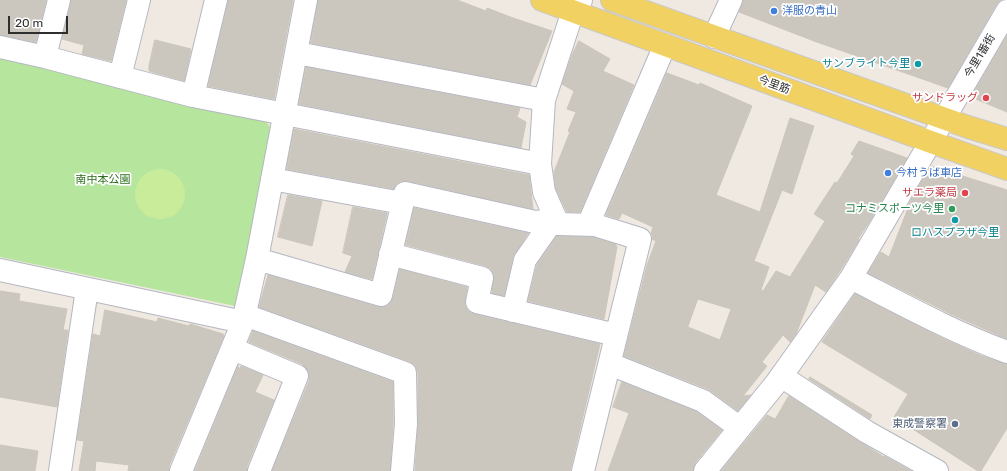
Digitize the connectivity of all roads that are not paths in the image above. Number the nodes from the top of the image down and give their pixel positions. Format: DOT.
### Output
graph roads {
  1 [pos="59,0"];
  2 [pos="139,0"];
  3 [pos="216,0"];
  4 [pos="306,0"];
  5 [pos="542,0"];
  6 [pos="612,0"];
  7 [pos="731,0"];
  8 [pos="577,6"];
  9 [pos="1007,11"];
  10 [pos="714,37"];
  11 [pos="665,45"];
  12 [pos="0,46"];
  13 [pos="297,53"];
  14 [pos="45,56"];
  15 [pos="120,77"];
  16 [pos="193,96"];
  17 [pos="544,100"];
  18 [pos="949,110"];
  19 [pos="284,115"];
  20 [pos="1007,139"];
  21 [pos="931,142"];
  22 [pos="540,164"];
  23 [pos="1007,169"];
  24 [pos="272,179"];
  25 [pos="402,203"];
  26 [pos="555,220"];
  27 [pos="588,225"];
  28 [pos="390,254"];
  29 [pos="257,258"];
  30 [pos="0,270"];
  31 [pos="852,278"];
  32 [pos="87,289"];
  33 [pos="513,311"];
  34 [pos="244,318"];
  35 [pos="616,335"];
  36 [pos="233,349"];
  37 [pos="1007,352"];
  38 [pos="610,364"];
  39 [pos="781,376"];
  40 [pos="740,428"];
  41 [pos="60,471"];
  42 [pos="181,471"];
  43 [pos="259,471"];
  44 [pos="402,471"];
  45 [pos="583,471"];
  46 [pos="705,471"];
  47 [pos="936,471"];
  1 -- 14 [label="street"];
  2 -- 15 [label="street"];
  3 -- 16 [label="street"];
  4 -- 13 [label="street"];
  5 -- 8 [label="main road, 今里筋"];
  6 -- 10 [label="main road"];
  7 -- 10 [label="street"];
  8 -- 11 [label="main road, 今里筋"];
  8 -- 17 [label="street"];
  9 -- 18 [label="street, 今里1番街"];
  10 -- 18 [label="main road"];
  11 -- 21 [label="main road, 今里筋"];
  11 -- 27 [label="street"];
  12 -- 14 [label="street"];
  13 -- 17 [label="street"];
  13 -- 19 [label="street"];
  14 -- 15 [label="street"];
  15 -- 16 [label="street"];
  16 -- 19 [label="street"];
  17 -- 22 [label="street"];
  18 -- 20 [label="main road"];
  18 -- 21 [label="street, 今里1番街"];
  19 -- 22 [label="street"];
  19 -- 24 [label="street"];
  21 -- 23 [label="main road, 今里筋"];
  21 -- 31 [label="street, 今里1番街"];
  22 -- 26 [label="street"];
  24 -- 25 [label="street"];
  24 -- 29 [label="street"];
  25 -- 26 [label="street"];
  25 -- 28 [label="street"];
  26 -- 27 [label="street"];
  26 -- 33 [label="street"];
  27 -- 35 [label="street"];
  28 -- 29 [label="street"];
  28 -- 33 [label="street"];
  29 -- 34 [label="street"];
  30 -- 32 [label="street"];
  31 -- 37 [label="street"];
  31 -- 39 [label="street, 今里1番街"];
  32 -- 34 [label="street"];
  32 -- 41 [label="street"];
  33 -- 35 [label="street"];
  34 -- 36 [label="street"];
  34 -- 44 [label="street"];
  35 -- 38 [label="street"];
  36 -- 42 [label="street"];
  36 -- 43 [label="street"];
  38 -- 40 [label="street"];
  38 -- 45 [label="street"];
  39 -- 40 [label="street, 今里1番街"];
  39 -- 47 [label="street"];
  40 -- 46 [label="street, 今里1番街"];
}
